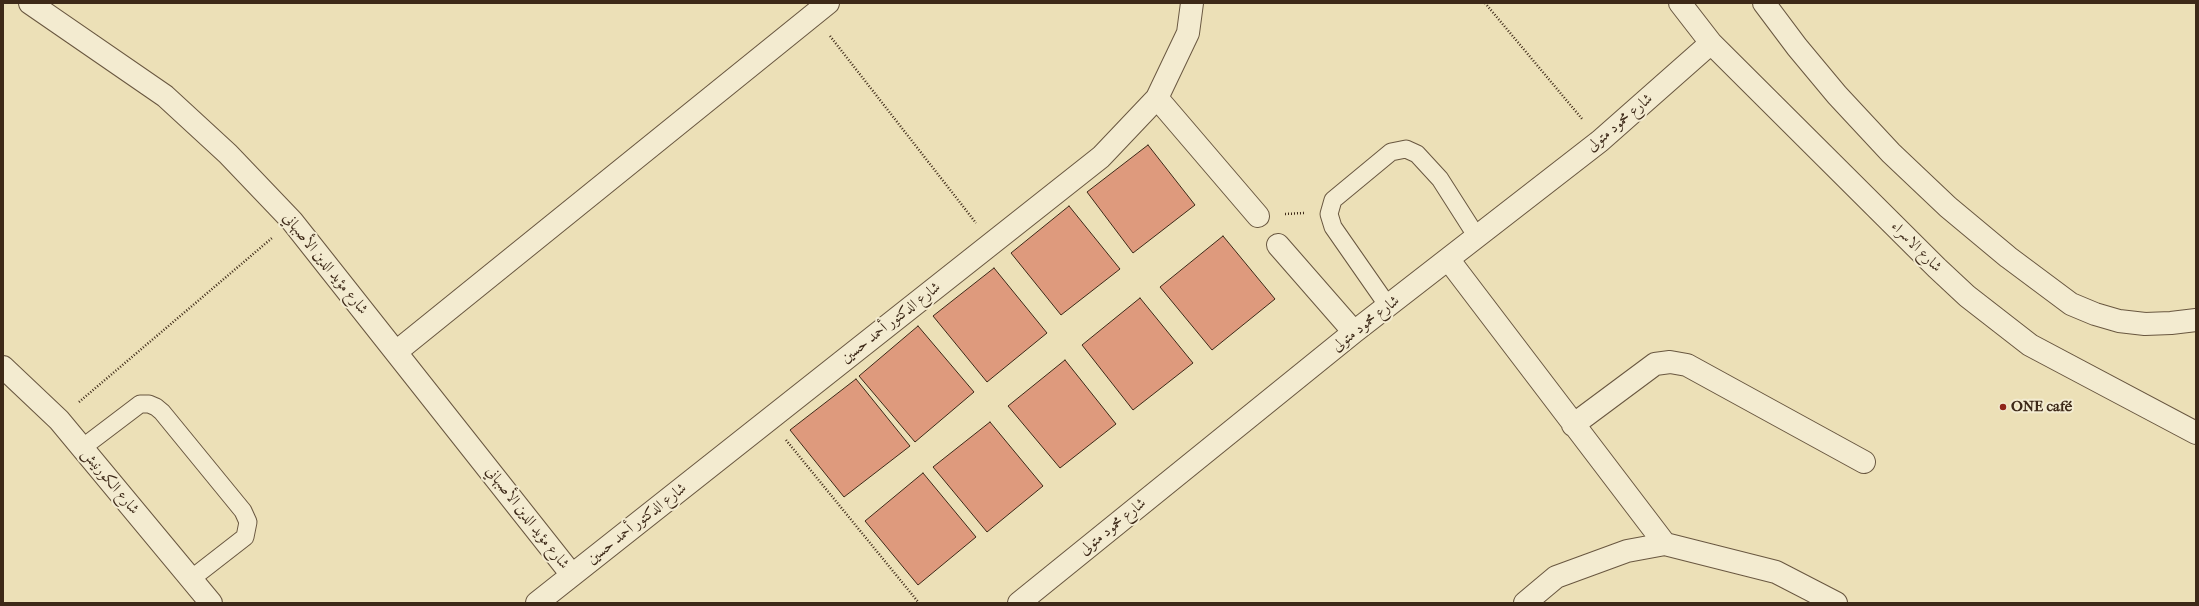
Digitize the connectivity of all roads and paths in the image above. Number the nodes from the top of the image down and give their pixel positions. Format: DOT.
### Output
graph roads {
  1 [pos="30,3"];
  2 [pos="1192,3"];
  3 [pos="1485,3"];
  4 [pos="1680,3"];
  5 [pos="1764,3"];
  6 [pos="820,9"];
  7 [pos="1711,43"];
  8 [pos="1157,98"];
  9 [pos="1600,141"];
  10 [pos="1329,214"];
  11 [pos="1258,216"];
  12 [pos="292,221"];
  13 [pos="1477,237"];
  14 [pos="992,244"];
  15 [pos="1278,245"];
  16 [pos="1448,260"];
  17 [pos="1388,306"];
  18 [pos="2196,320"];
  19 [pos="1354,332"];
  20 [pos="396,352"];
  21 [pos="3,367"];
  22 [pos="59,420"];
  23 [pos="769,420"];
  24 [pos="1573,425"];
  25 [pos="2196,433"];
  26 [pos="82,448"];
  27 [pos="1864,462"];
  28 [pos="1665,544"];
  29 [pos="572,575"];
  30 [pos="191,579"];
  31 [pos="211,603"];
  32 [pos="537,603"];
  33 [pos="919,603"];
  34 [pos="1019,603"];
  35 [pos="1525,603"];
  36 [pos="1836,603"];
  1 -- 12 [label="street, شارع مؤيد الدين الأصبهاني"];
  2 -- 8 [label="street, شارع الدكتور أحمد حسين"];
  3 -- 9 [label="path"];
  4 -- 7 [label="street, شارع الاسراء"];
  5 -- 18 [label="street"];
  6 -- 14 [label="path"];
  6 -- 20 [label="street"];
  7 -- 9 [label="street, شارع محمود متولى"];
  7 -- 25 [label="street, شارع الاسراء"];
  8 -- 11 [label="street"];
  8 -- 14 [label="street, شارع الدكتور أحمد حسين"];
  9 -- 13 [label="street, شارع محمود متولى"];
  10 -- 11 [label="path"];
  10 -- 13 [label="lane"];
  10 -- 17 [label="lane"];
  12 -- 20 [label="street, شارع مؤيد الدين الأصبهاني"];
  12 -- 22 [label="path"];
  13 -- 16 [label="street, شارع محمود متولى"];
  14 -- 23 [label="street, شارع الدكتور أحمد حسين"];
  15 -- 19 [label="street"];
  16 -- 17 [label="street, شارع محمود متولى"];
  16 -- 24 [label="street"];
  17 -- 19 [label="street, شارع محمود متولى"];
  19 -- 34 [label="street, شارع محمود متولى"];
  20 -- 29 [label="street, شارع مؤيد الدين الأصبهاني"];
  21 -- 22 [label="street, شارع الكورنيش"];
  22 -- 26 [label="street, شارع الكورنيش"];
  23 -- 29 [label="street, شارع الدكتور أحمد حسين"];
  23 -- 33 [label="path"];
  24 -- 27 [label="street"];
  24 -- 28 [label="street"];
  26 -- 30 [label="street, شارع الكورنيش"];
  26 -- 30 [label="lane"];
  28 -- 35 [label="street"];
  28 -- 36 [label="street"];
  29 -- 32 [label="street, شارع الدكتور أحمد حسين"];
  30 -- 31 [label="street, شارع الكورنيش"];
}
